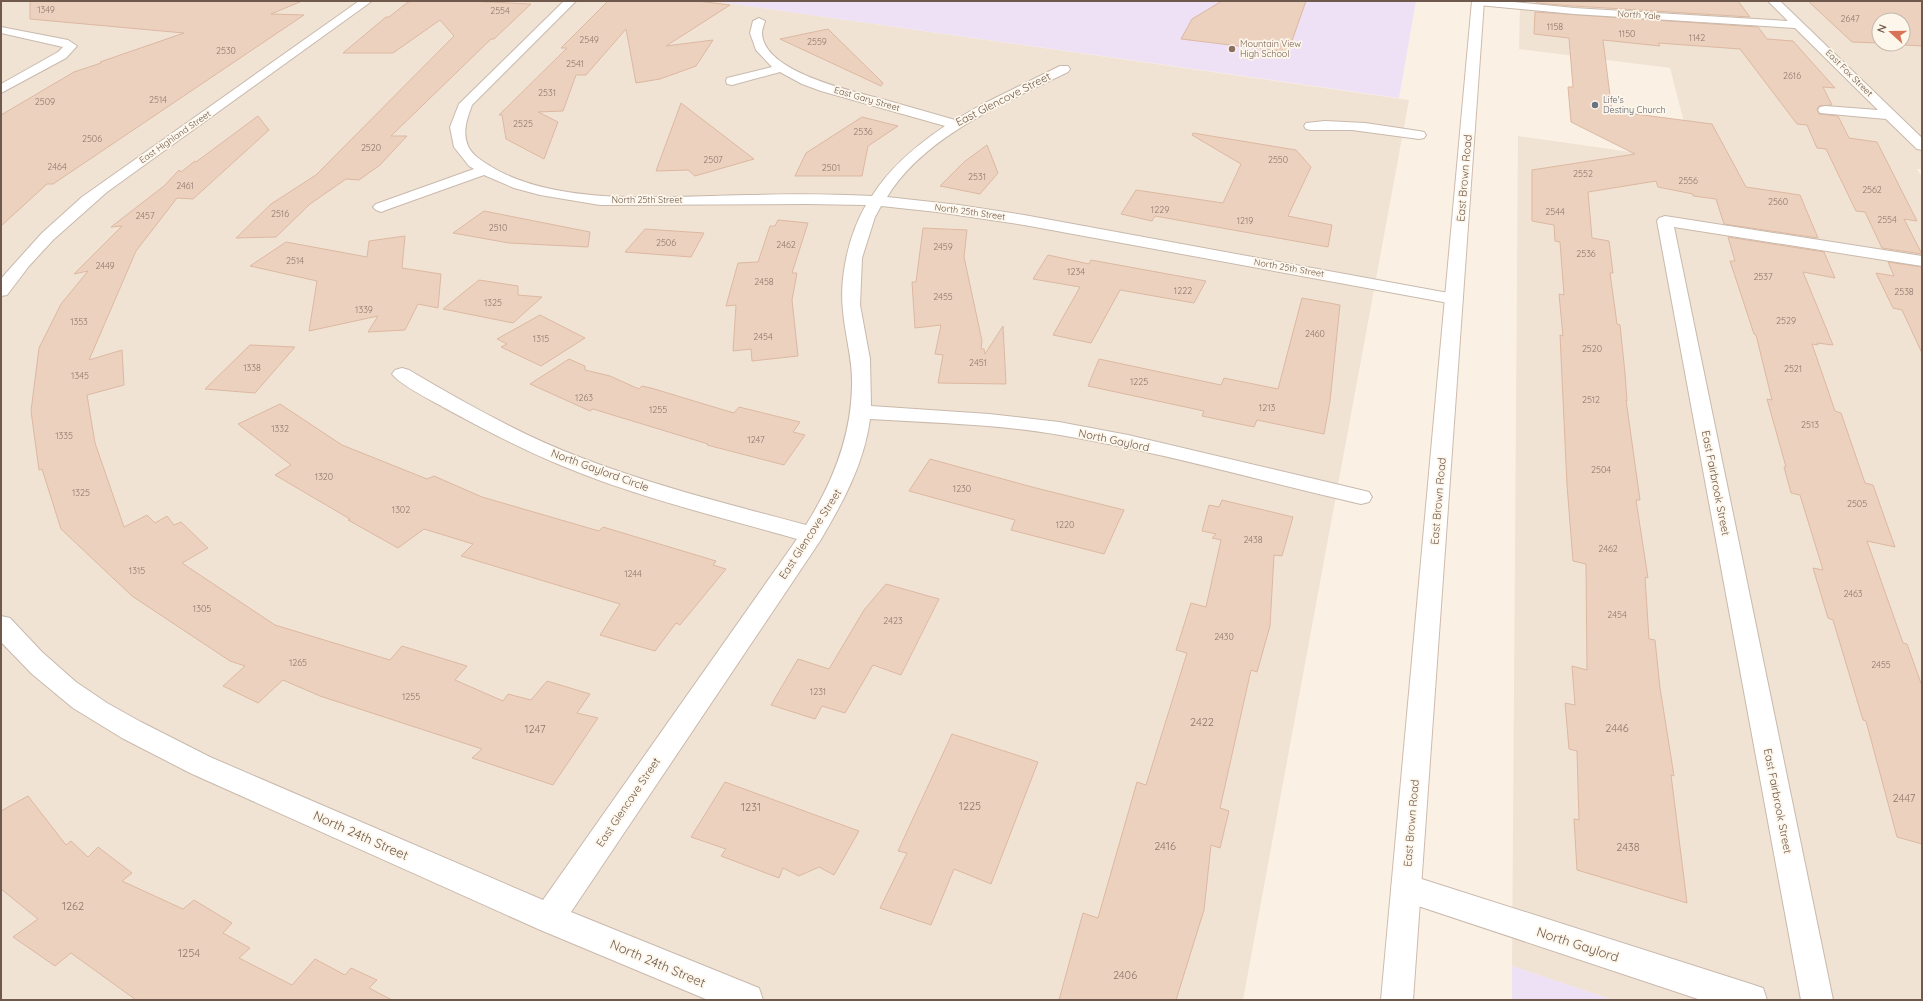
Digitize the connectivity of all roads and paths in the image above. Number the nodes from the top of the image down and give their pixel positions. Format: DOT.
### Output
graph roads {
  1 [pos="366,1"];
  2 [pos="570,1"];
  3 [pos="1478,1"];
  4 [pos="1774,1"];
  5 [pos="759,20"];
  6 [pos="1800,25"];
  7 [pos="1,30"];
  8 [pos="782,68"];
  9 [pos="1064,69"];
  10 [pos="732,81"];
  11 [pos="1,89"];
  12 [pos="1825,110"];
  13 [pos="1892,115"];
  14 [pos="954,124"];
  15 [pos="1311,126"];
  16 [pos="1419,135"];
  17 [pos="1922,146"];
  18 [pos="484,170"];
  19 [pos="876,201"];
  20 [pos="381,207"];
  21 [pos="1922,262"];
  22 [pos="1,291"];
  23 [pos="1454,299"];
  24 [pos="402,374"];
  25 [pos="861,412"];
  26 [pos="1361,497"];
  27 [pos="812,535"];
  28 [pos="1,625"];
  29 [pos="1406,888"];
  30 [pos="549,918"];
  31 [pos="747,1000"];
  32 [pos="1397,1000"];
  33 [pos="1751,1000"];
  34 [pos="1817,1000"];
  1 -- 22 [label="street, East Highland Street"];
  2 -- 18 [label="street, North 25th Street"];
  3 -- 6 [label="street, North Yale"];
  3 -- 23 [label="street, East Brown Road"];
  4 -- 6 [label="street, East Fox Street"];
  5 -- 8 [label="street, East Gary Street"];
  6 -- 13 [label="street, East Fox Street"];
  7 -- 11 [label="street"];
  8 -- 10 [label="street"];
  8 -- 14 [label="street, East Gary Street"];
  9 -- 14 [label="street, East Glencove Street"];
  12 -- 13 [label="street"];
  13 -- 17 [label="street, East Fox Street"];
  14 -- 19 [label="street, East Glencove Street"];
  15 -- 16 [label="street"];
  18 -- 19 [label="street, North 25th Street"];
  18 -- 20 [label="street"];
  19 -- 23 [label="street, North 25th Street"];
  19 -- 25 [label="street, East Glencove Street"];
  21 -- 34 [label="street, East Fairbrook Street"];
  23 -- 29 [label="street, East Brown Road"];
  24 -- 27 [label="street, North Gaylord Circle"];
  25 -- 26 [label="street, North Gaylord"];
  25 -- 27 [label="street, East Glencove Street"];
  27 -- 30 [label="street, East Glencove Street"];
  28 -- 30 [label="street, North 24th Street"];
  29 -- 32 [label="street, East Brown Road"];
  29 -- 33 [label="street, North Gaylord"];
  30 -- 31 [label="street, North 24th Street"];
}
